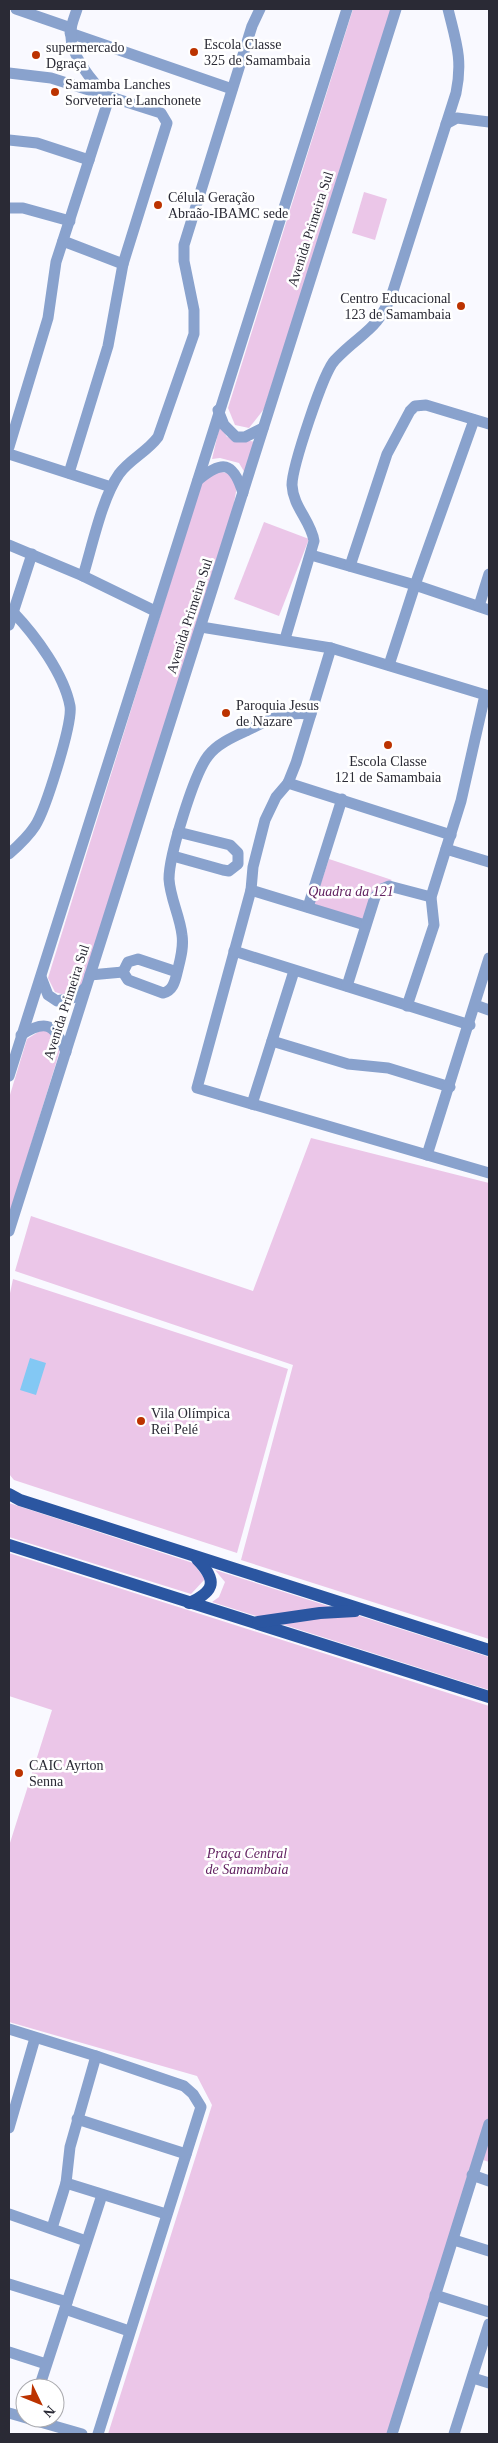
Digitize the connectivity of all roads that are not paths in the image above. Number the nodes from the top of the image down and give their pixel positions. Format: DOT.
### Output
graph roads {
  1 [pos="16,9"];
  2 [pos="78,9"];
  3 [pos="260,9"];
  4 [pos="346,9"];
  5 [pos="396,9"];
  6 [pos="448,9"];
  7 [pos="71,31"];
  8 [pos="9,73"];
  9 [pos="232,89"];
  10 [pos="109,98"];
  11 [pos="488,118"];
  12 [pos="446,124"];
  13 [pos="9,140"];
  14 [pos="89,160"];
  15 [pos="9,208"];
  16 [pos="70,221"];
  17 [pos="63,241"];
  18 [pos="123,264"];
  19 [pos="218,410"];
  20 [pos="474,420"];
  21 [pos="489,424"];
  22 [pos="263,428"];
  23 [pos="9,447"];
  24 [pos="9,454"];
  25 [pos="69,473"];
  26 [pos="197,480"];
  27 [pos="111,487"];
  28 [pos="243,493"];
  29 [pos="9,546"];
  30 [pos="32,554"];
  31 [pos="311,555"];
  32 [pos="350,566"];
  33 [pos="489,574"];
  34 [pos="83,576"];
  35 [pos="415,585"];
  36 [pos="484,608"];
  37 [pos="155,611"];
  38 [pos="13,612"];
  39 [pos="9,626"];
  40 [pos="201,627"];
  41 [pos="285,639"];
  42 [pos="331,648"];
  43 [pos="389,665"];
  44 [pos="487,696"];
  45 [pos="311,714"];
  46 [pos="288,783"];
  47 [pos="342,799"];
  48 [pos="178,832"];
  49 [pos="451,835"];
  50 [pos="446,849"];
  51 [pos="9,854"];
  52 [pos="173,856"];
  53 [pos="489,862"];
  54 [pos="251,890"];
  55 [pos="432,897"];
  56 [pos="308,906"];
  57 [pos="365,925"];
  58 [pos="234,951"];
  59 [pos="489,958"];
  60 [pos="294,971"];
  61 [pos="123,972"];
  62 [pos="177,972"];
  63 [pos="40,977"];
  64 [pos="88,981"];
  65 [pos="347,986"];
  66 [pos="407,1006"];
  67 [pos="475,1006"];
  68 [pos="489,1010"];
  69 [pos="470,1025"];
  70 [pos="22,1036"];
  71 [pos="272,1041"];
  72 [pos="66,1052"];
  73 [pos="9,1076"];
  74 [pos="450,1087"];
  75 [pos="252,1104"];
  76 [pos="427,1155"];
  77 [pos="489,1172"];
  78 [pos="9,1231"];
  79 [pos="9,1494"];
  80 [pos="9,1546"];
  81 [pos="196,1558"];
  82 [pos="189,1603"];
  83 [pos="365,1611"];
  84 [pos="251,1622"];
  85 [pos="489,1650"];
  86 [pos="489,1697"];
  87 [pos="9,2029"];
  88 [pos="35,2038"];
  89 [pos="96,2056"];
  90 [pos="77,2119"];
  91 [pos="489,2124"];
  92 [pos="9,2128"];
  93 [pos="186,2154"];
  94 [pos="472,2176"];
  95 [pos="489,2181"];
  96 [pos="66,2183"];
  97 [pos="102,2195"];
  98 [pos="9,2214"];
  99 [pos="166,2214"];
  100 [pos="52,2228"];
  101 [pos="454,2240"];
  102 [pos="86,2241"];
  103 [pos="489,2251"];
  104 [pos="9,2284"];
  105 [pos="435,2295"];
  106 [pos="66,2306"];
  107 [pos="489,2312"];
  108 [pos="489,2324"];
  109 [pos="130,2331"];
  110 [pos="9,2352"];
  111 [pos="46,2364"];
  112 [pos="42,2378"];
  113 [pos="473,2378"];
  114 [pos="489,2383"];
  115 [pos="61,2428"];
  116 [pos="82,2434"];
  117 [pos="98,2434"];
  118 [pos="392,2434"];
  119 [pos="454,2434"];
  1 -- 7 [label="street"];
  2 -- 7 [label="street"];
  3 -- 9 [label="street"];
  4 -- 19 [label="street"];
  5 -- 22 [label="street, Avenida Primeira Sul"];
  6 -- 12 [label="street"];
  7 -- 9 [label="street"];
  7 -- 10 [label="street"];
  8 -- 10 [label="street"];
  9 -- 27 [label="street"];
  10 -- 14 [label="street"];
  10 -- 18 [label="street"];
  11 -- 12 [label="street"];
  12 -- 31 [label="street"];
  13 -- 14 [label="street"];
  14 -- 16 [label="street"];
  15 -- 16 [label="street"];
  16 -- 17 [label="street"];
  17 -- 18 [label="street"];
  17 -- 23 [label="street"];
  18 -- 25 [label="street"];
  19 -- 22 [label="street"];
  19 -- 26 [label="street"];
  20 -- 21 [label="street"];
  20 -- 32 [label="street"];
  20 -- 35 [label="street"];
  22 -- 28 [label="street, Avenida Primeira Sul"];
  24 -- 25 [label="street"];
  25 -- 27 [label="street"];
  26 -- 28 [label="street"];
  26 -- 37 [label="street"];
  27 -- 34 [label="street"];
  28 -- 40 [label="street, Avenida Primeira Sul"];
  29 -- 30 [label="street"];
  30 -- 34 [label="street"];
  30 -- 38 [label="street"];
  31 -- 32 [label="street"];
  31 -- 41 [label="street"];
  32 -- 35 [label="street"];
  33 -- 36 [label="street"];
  34 -- 37 [label="street"];
  35 -- 36 [label="street"];
  35 -- 43 [label="street"];
  37 -- 63 [label="street"];
  38 -- 39 [label="street"];
  38 -- 51 [label="street"];
  40 -- 41 [label="street"];
  40 -- 64 [label="street, Avenida Primeira Sul"];
  41 -- 42 [label="street"];
  42 -- 43 [label="street"];
  42 -- 45 [label="street"];
  43 -- 44 [label="street"];
  44 -- 49 [label="street"];
  45 -- 46 [label="street"];
  45 -- 48 [label="street"];
  46 -- 47 [label="street"];
  46 -- 54 [label="street"];
  47 -- 49 [label="street"];
  47 -- 56 [label="street"];
  48 -- 52 [label="street"];
  48 -- 52 [label="street"];
  49 -- 50 [label="street"];
  50 -- 53 [label="street"];
  50 -- 55 [label="street"];
  52 -- 62 [label="street"];
  54 -- 56 [label="street"];
  54 -- 58 [label="street"];
  55 -- 57 [label="street"];
  55 -- 66 [label="street"];
  56 -- 57 [label="street"];
  57 -- 65 [label="street"];
  58 -- 60 [label="street"];
  58 -- 75 [label="street"];
  59 -- 67 [label="street"];
  60 -- 65 [label="street"];
  60 -- 71 [label="street"];
  61 -- 62 [label="street"];
  61 -- 62 [label="street"];
  61 -- 64 [label="street"];
  63 -- 64 [label="street"];
  63 -- 70 [label="street"];
  64 -- 72 [label="street, Avenida Primeira Sul"];
  65 -- 66 [label="street"];
  66 -- 69 [label="street"];
  67 -- 68 [label="street"];
  67 -- 69 [label="street"];
  69 -- 74 [label="street"];
  70 -- 72 [label="street"];
  70 -- 73 [label="street"];
  71 -- 74 [label="street"];
  71 -- 75 [label="street"];
  72 -- 78 [label="street, Avenida Primeira Sul"];
  74 -- 76 [label="street"];
  75 -- 76 [label="street"];
  76 -- 77 [label="street"];
  79 -- 81 [label="main road"];
  80 -- 82 [label="main road"];
  81 -- 82 [label="main road"];
  81 -- 83 [label="main road"];
  82 -- 84 [label="main road"];
  83 -- 84 [label="main road"];
  83 -- 85 [label="main road"];
  84 -- 86 [label="main road"];
  87 -- 88 [label="street"];
  88 -- 89 [label="street"];
  88 -- 92 [label="street"];
  89 -- 90 [label="street"];
  89 -- 93 [label="street"];
  90 -- 93 [label="street"];
  90 -- 96 [label="street"];
  91 -- 94 [label="street"];
  93 -- 99 [label="street"];
  94 -- 95 [label="street"];
  94 -- 101 [label="street"];
  96 -- 97 [label="street"];
  96 -- 100 [label="street"];
  97 -- 99 [label="street"];
  97 -- 102 [label="street"];
  98 -- 100 [label="street"];
  99 -- 109 [label="street"];
  100 -- 102 [label="street"];
  101 -- 103 [label="street"];
  101 -- 105 [label="street"];
  102 -- 106 [label="street"];
  104 -- 106 [label="street"];
  105 -- 107 [label="street"];
  105 -- 118 [label="street"];
  106 -- 109 [label="street"];
  106 -- 111 [label="street"];
  108 -- 113 [label="street"];
  109 -- 117 [label="street"];
  110 -- 111 [label="street"];
  111 -- 112 [label="street"];
  113 -- 114 [label="street"];
  113 -- 119 [label="street"];
  115 -- 116 [label="street"];
}
